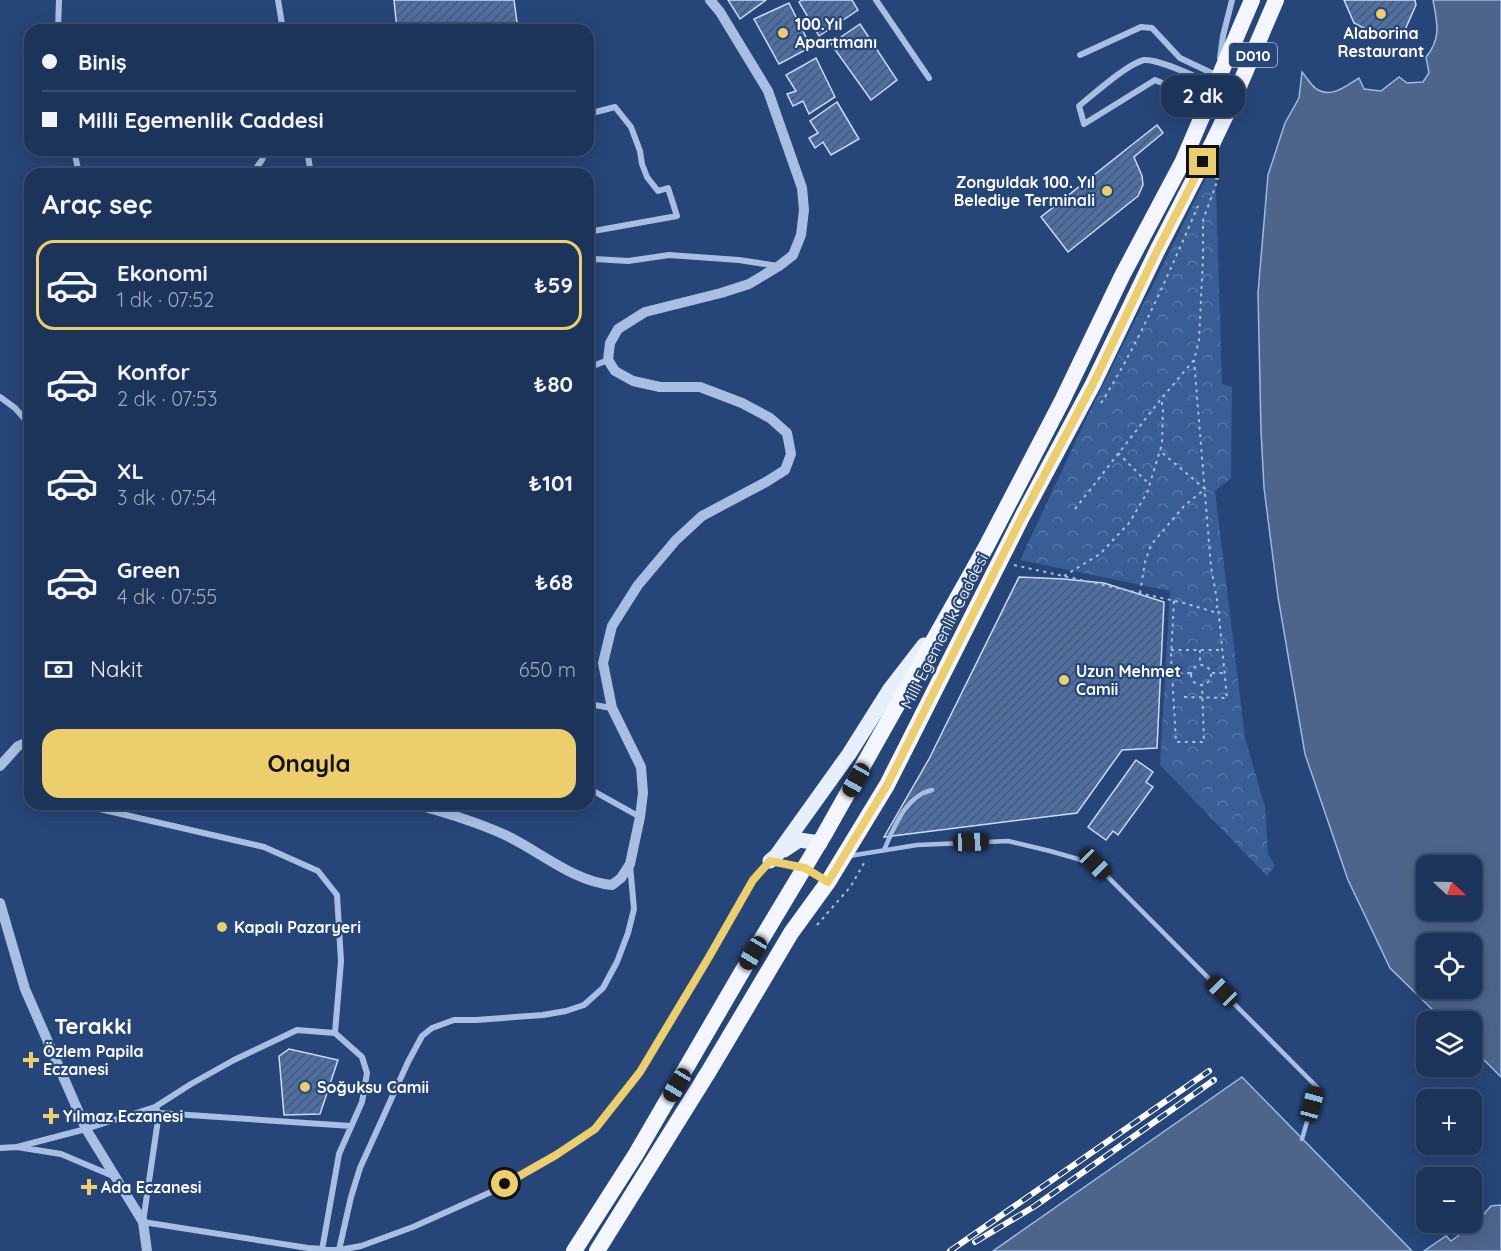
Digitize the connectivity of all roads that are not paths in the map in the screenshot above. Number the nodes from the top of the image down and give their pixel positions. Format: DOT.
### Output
graph roads {
  1 [pos="59,0"];
  2 [pos="278,0"];
  3 [pos="710,0"];
  4 [pos="876,0"];
  5 [pos="1232,0"];
  6 [pos="1252,0"];
  7 [pos="1276,0"];
  8 [pos="58,24"];
  9 [pos="282,24"];
  10 [pos="1080,55"];
  11 [pos="929,78"];
  12 [pos="1220,84"];
  13 [pos="1208,102"];
  14 [pos="594,112"];
  15 [pos="1225,113"];
  16 [pos="594,231"];
  17 [pos="594,258"];
  18 [pos="779,266"];
  19 [pos="608,360"];
  20 [pos="594,366"];
  21 [pos="0,397"];
  22 [pos="24,418"];
  23 [pos="956,601"];
  24 [pos="594,705"];
  25 [pos="612,708"];
  26 [pos="24,744"];
  27 [pos="0,766"];
  28 [pos="932,790"];
  29 [pos="594,791"];
  30 [pos="103,810"];
  31 [pos="435,810"];
  32 [pos="640,817"];
  33 [pos="820,843"];
  34 [pos="884,850"];
  35 [pos="844,857"];
  36 [pos="773,858"];
  37 [pos="630,864"];
  38 [pos="805,868"];
  39 [pos="828,882"];
  40 [pos="0,903"];
  41 [pos="335,1033"];
  42 [pos="157,1110"];
  43 [pos="351,1126"];
  44 [pos="86,1129"];
  45 [pos="1302,1139"];
  46 [pos="17,1147"];
  47 [pos="0,1148"];
  48 [pos="114,1176"];
  49 [pos="143,1222"];
  50 [pos="322,1250"];
  51 [pos="339,1250"];
  52 [pos="147,1251"];
  53 [pos="574,1251"];
  54 [pos="597,1251"];
  1 -- 8 [label="street"];
  2 -- 9 [label="street"];
  3 -- 18 [label="street"];
  4 -- 11 [label="street"];
  5 -- 12 [label="street"];
  6 -- 12 [label="highway, Milli Egemenlik Caddesi / D010"];
  7 -- 15 [label="highway, Milli Egemenlik Caddesi / D010"];
  10 -- 12 [label="street"];
  12 -- 13 [label="highway, Milli Egemenlik Caddesi / D010"];
  12 -- 13 [label="street"];
  12 -- 15 [label="highway"];
  13 -- 15 [label="highway"];
  13 -- 23 [label="highway, Milli Egemenlik Caddesi / D010"];
  14 -- 16 [label="street"];
  15 -- 35 [label="highway, Milli Egemenlik Caddesi / D010"];
  17 -- 18 [label="street"];
  18 -- 19 [label="street"];
  19 -- 20 [label="street"];
  19 -- 25 [label="street"];
  21 -- 22 [label="street"];
  23 -- 33 [label="highway, Milli Egemenlik Caddesi / D010"];
  23 -- 36 [label="main road"];
  24 -- 25 [label="street"];
  25 -- 32 [label="street"];
  26 -- 27 [label="street"];
  28 -- 34 [label="lane"];
  29 -- 32 [label="street"];
  30 -- 41 [label="street"];
  31 -- 37 [label="street"];
  32 -- 37 [label="street"];
  33 -- 35 [label="highway"];
  33 -- 36 [label="main road"];
  33 -- 38 [label="highway, Milli Egemenlik Caddesi / D010"];
  34 -- 35 [label="lane"];
  34 -- 45 [label="lane"];
  35 -- 39 [label="highway, Milli Egemenlik Caddesi / D010"];
  36 -- 38 [label="street"];
  36 -- 51 [label="street"];
  37 -- 51 [label="street"];
  38 -- 39 [label="highway"];
  38 -- 53 [label="highway, Milli Egemenlik Caddesi / D010"];
  39 -- 54 [label="highway, Milli Egemenlik Caddesi / D010"];
  40 -- 44 [label="street"];
  41 -- 42 [label="street"];
  41 -- 43 [label="street"];
  42 -- 43 [label="street"];
  42 -- 44 [label="street"];
  42 -- 49 [label="street"];
  43 -- 50 [label="street"];
  44 -- 46 [label="street"];
  44 -- 48 [label="street"];
  46 -- 47 [label="street"];
  46 -- 48 [label="street"];
  48 -- 49 [label="street"];
  49 -- 50 [label="street"];
  49 -- 52 [label="street"];
  50 -- 51 [label="street"];
}
